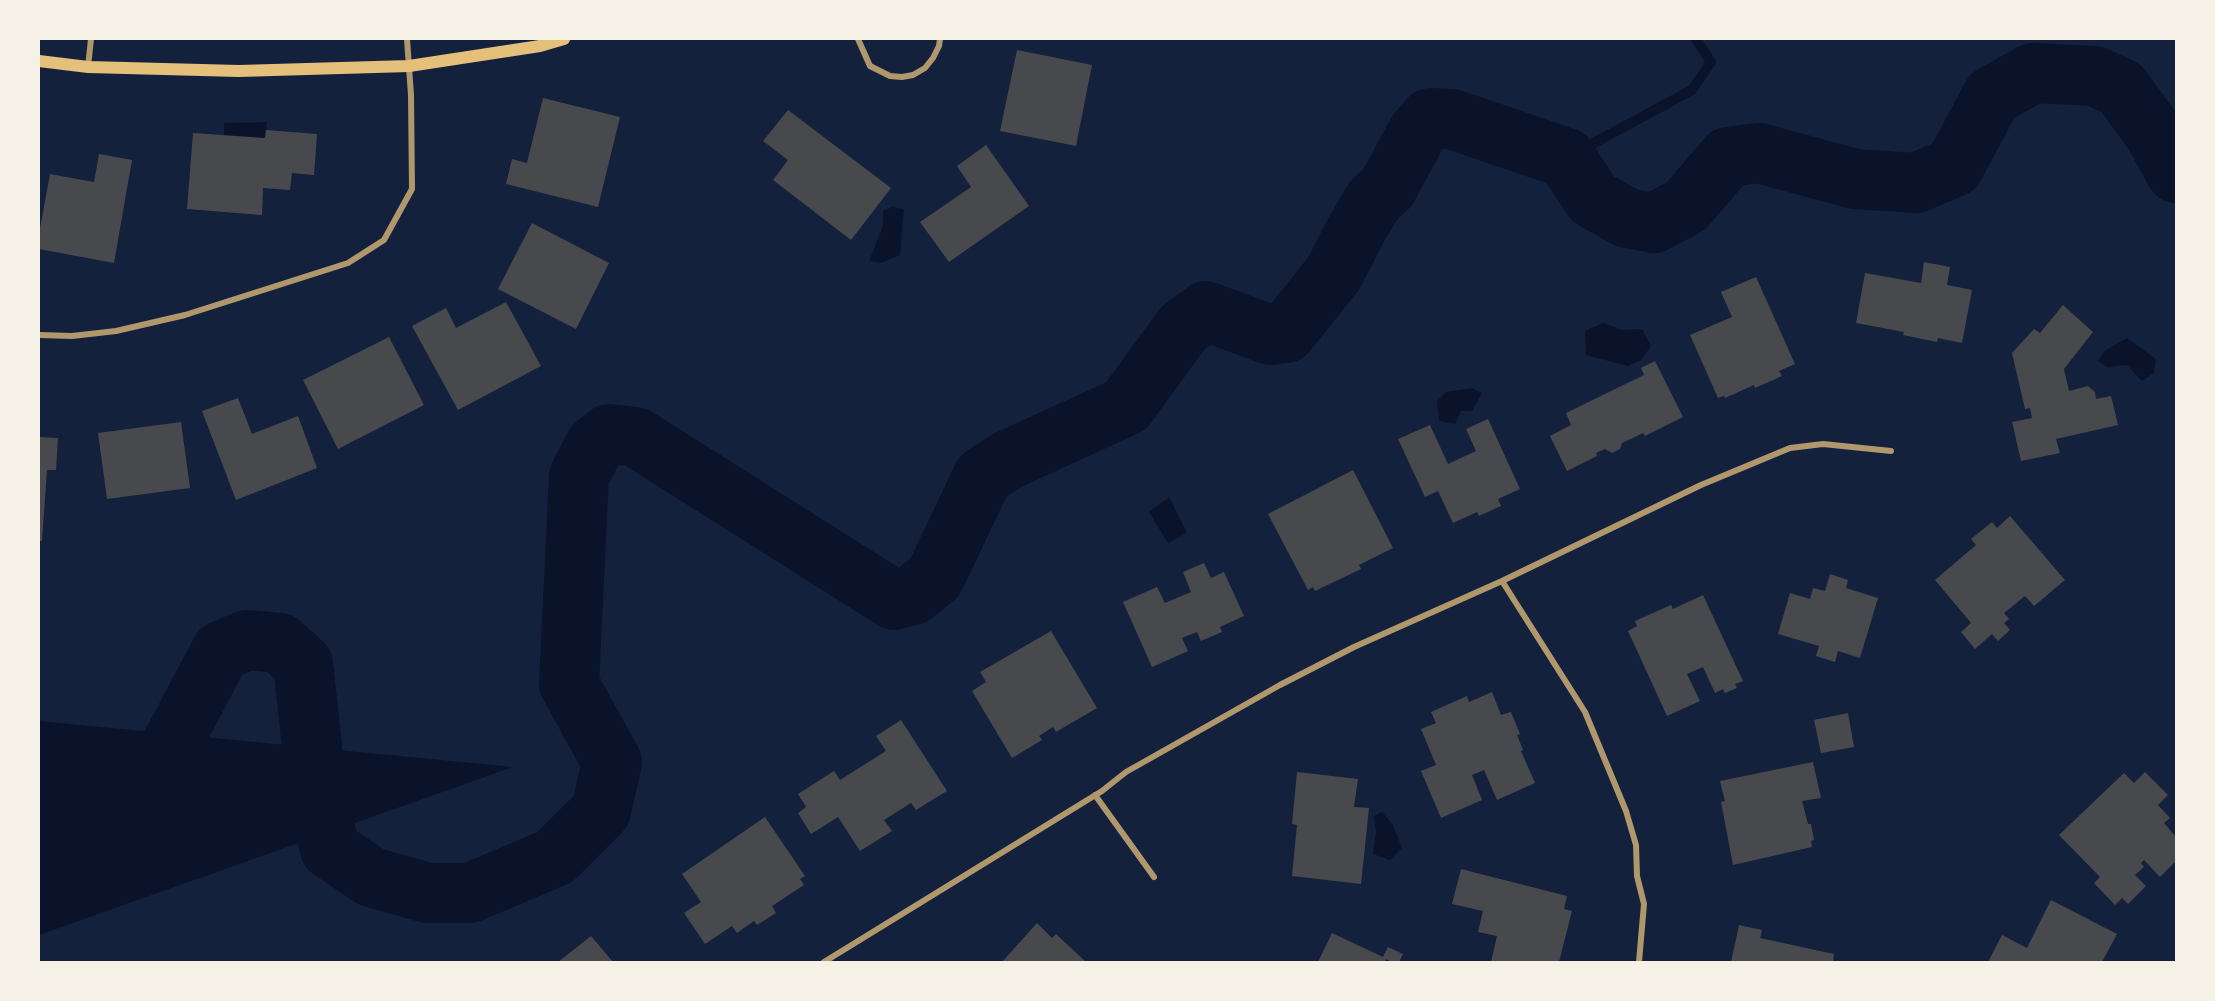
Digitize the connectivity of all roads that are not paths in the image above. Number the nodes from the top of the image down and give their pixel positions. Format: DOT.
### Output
graph roads {
  1 [pos="91,39"];
  2 [pos="406,39"];
  3 [pos="564,39"];
  4 [pos="858,39"];
  5 [pos="940,39"];
  6 [pos="39,61"];
  7 [pos="409,66"];
  8 [pos="88,67"];
  9 [pos="39,335"];
  10 [pos="1892,451"];
  11 [pos="1502,582"];
  12 [pos="1095,795"];
  13 [pos="1154,877"];
  14 [pos="824,962"];
  15 [pos="1639,962"];
  1 -- 8 [label="street"];
  2 -- 7 [label="street"];
  3 -- 7 [label="main road"];
  4 -- 5 [label="street"];
  6 -- 8 [label="main road"];
  7 -- 8 [label="main road"];
  7 -- 9 [label="street"];
  10 -- 11 [label="street"];
  11 -- 12 [label="street"];
  11 -- 15 [label="street"];
  12 -- 13 [label="street"];
  12 -- 14 [label="street"];
}
